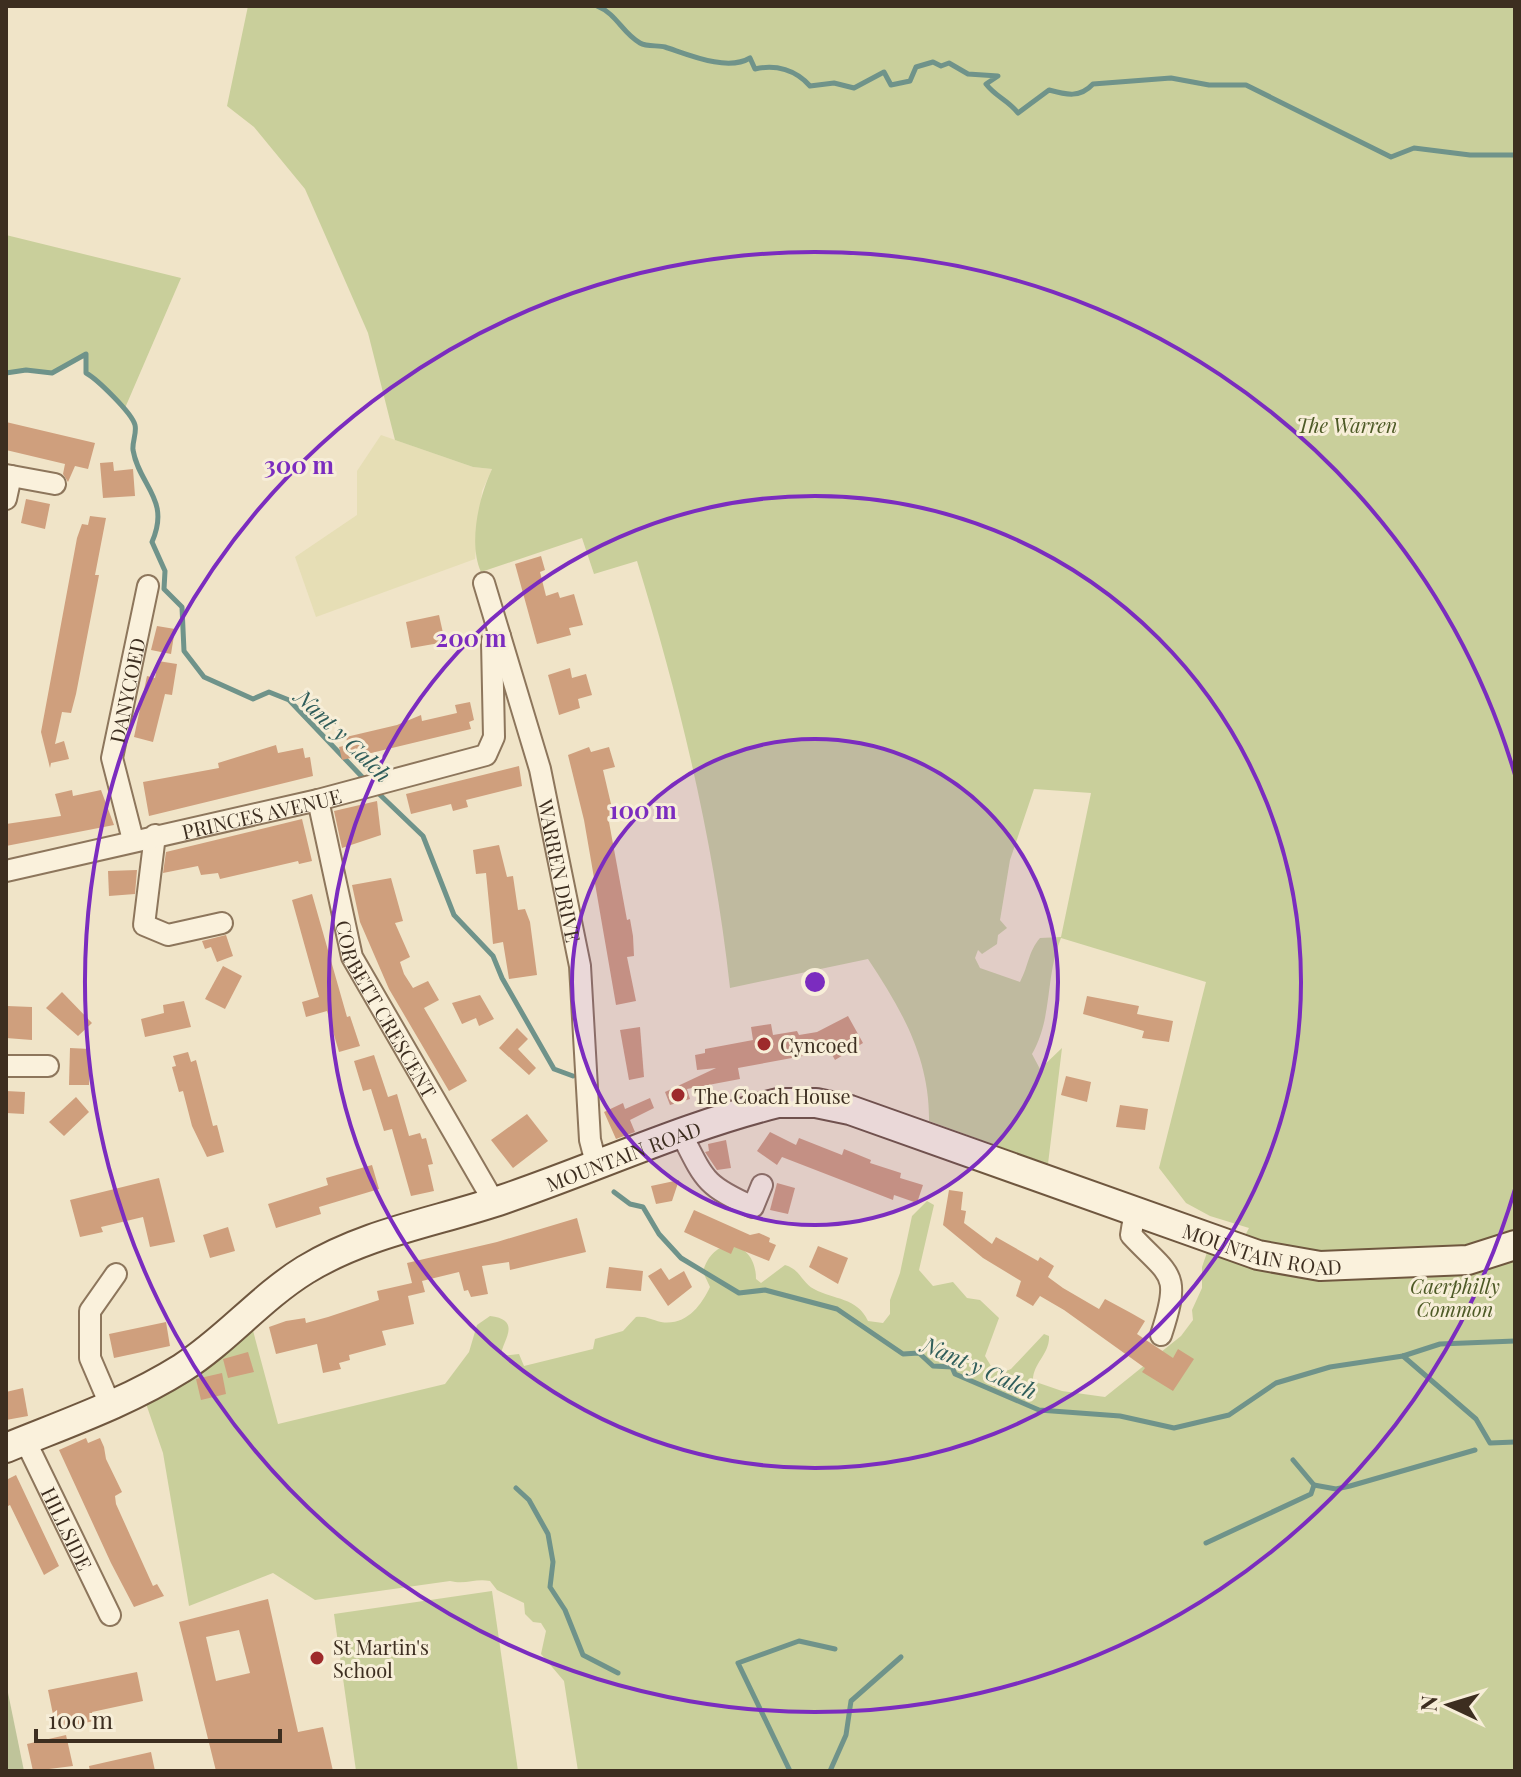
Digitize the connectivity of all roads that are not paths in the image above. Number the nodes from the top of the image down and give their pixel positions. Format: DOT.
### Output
graph roads {
  1 [pos="8,475"];
  2 [pos="55,484"];
  3 [pos="6,499"];
  4 [pos="484,583"];
  5 [pos="148,586"];
  6 [pos="500,636"];
  7 [pos="318,800"];
  8 [pos="155,835"];
  9 [pos="133,840"];
  10 [pos="6,871"];
  11 [pos="222,923"];
  12 [pos="6,1066"];
  13 [pos="48,1066"];
  14 [pos="682,1135"];
  15 [pos="597,1167"];
  16 [pos="762,1185"];
  17 [pos="494,1202"];
  18 [pos="1135,1210"];
  19 [pos="1515,1245"];
  20 [pos="116,1274"];
  21 [pos="1161,1335"];
  22 [pos="111,1407"];
  23 [pos="15,1444"];
  24 [pos="110,1615"];
  1 -- 2 [label="street"];
  1 -- 3 [label="street"];
  4 -- 6 [label="street, WARREN DRIVE"];
  5 -- 9 [label="street, DANYCOED"];
  6 -- 7 [label="street, PRINCES AVENUE"];
  6 -- 15 [label="street, WARREN DRIVE"];
  7 -- 8 [label="street, PRINCES AVENUE"];
  7 -- 17 [label="street, CORBETT CRESCENT"];
  8 -- 9 [label="street, PRINCES AVENUE"];
  8 -- 11 [label="street"];
  9 -- 10 [label="street, PRINCES AVENUE"];
  12 -- 13 [label="street"];
  14 -- 15 [label="main road, MOUNTAIN ROAD"];
  14 -- 16 [label="street"];
  14 -- 18 [label="main road, MOUNTAIN ROAD"];
  15 -- 17 [label="main road, MOUNTAIN ROAD"];
  17 -- 22 [label="main road, MOUNTAIN ROAD"];
  18 -- 19 [label="main road, MOUNTAIN ROAD"];
  18 -- 21 [label="street"];
  20 -- 22 [label="street"];
  22 -- 23 [label="main road, MOUNTAIN ROAD"];
  23 -- 24 [label="street, HILLSIDE"];
}
